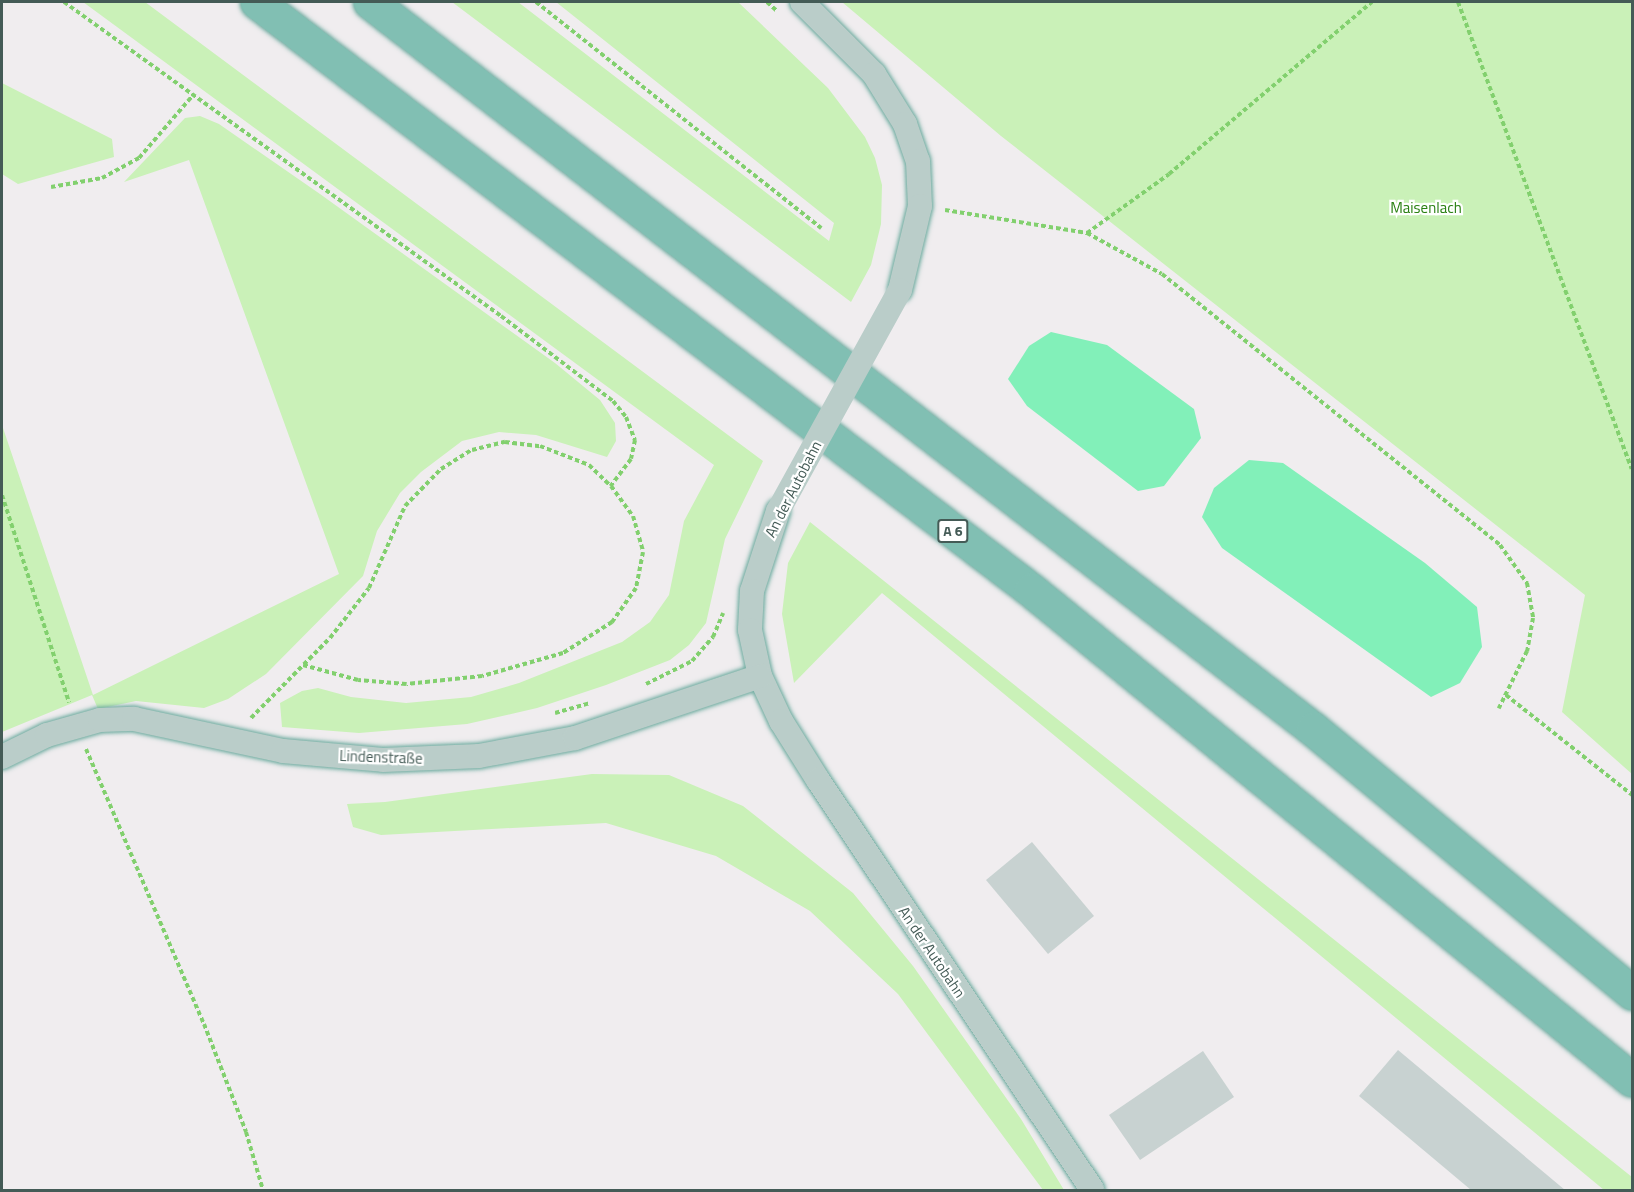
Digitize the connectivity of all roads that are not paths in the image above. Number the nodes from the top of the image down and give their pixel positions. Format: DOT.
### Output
graph roads {
  1 [pos="257,2"];
  2 [pos="370,2"];
  3 [pos="802,2"];
  4 [pos="760,676"];
  5 [pos="2,757"];
  6 [pos="1632,993"];
  7 [pos="1632,1080"];
  8 [pos="1092,1191"];
  1 -- 7 [label="highway, A 6"];
  2 -- 6 [label="highway"];
  3 -- 4 [label="street, An der Autobahn, bridge"];
  4 -- 5 [label="street, Lindenstraße"];
  4 -- 8 [label="street, An der Autobahn"];
}
